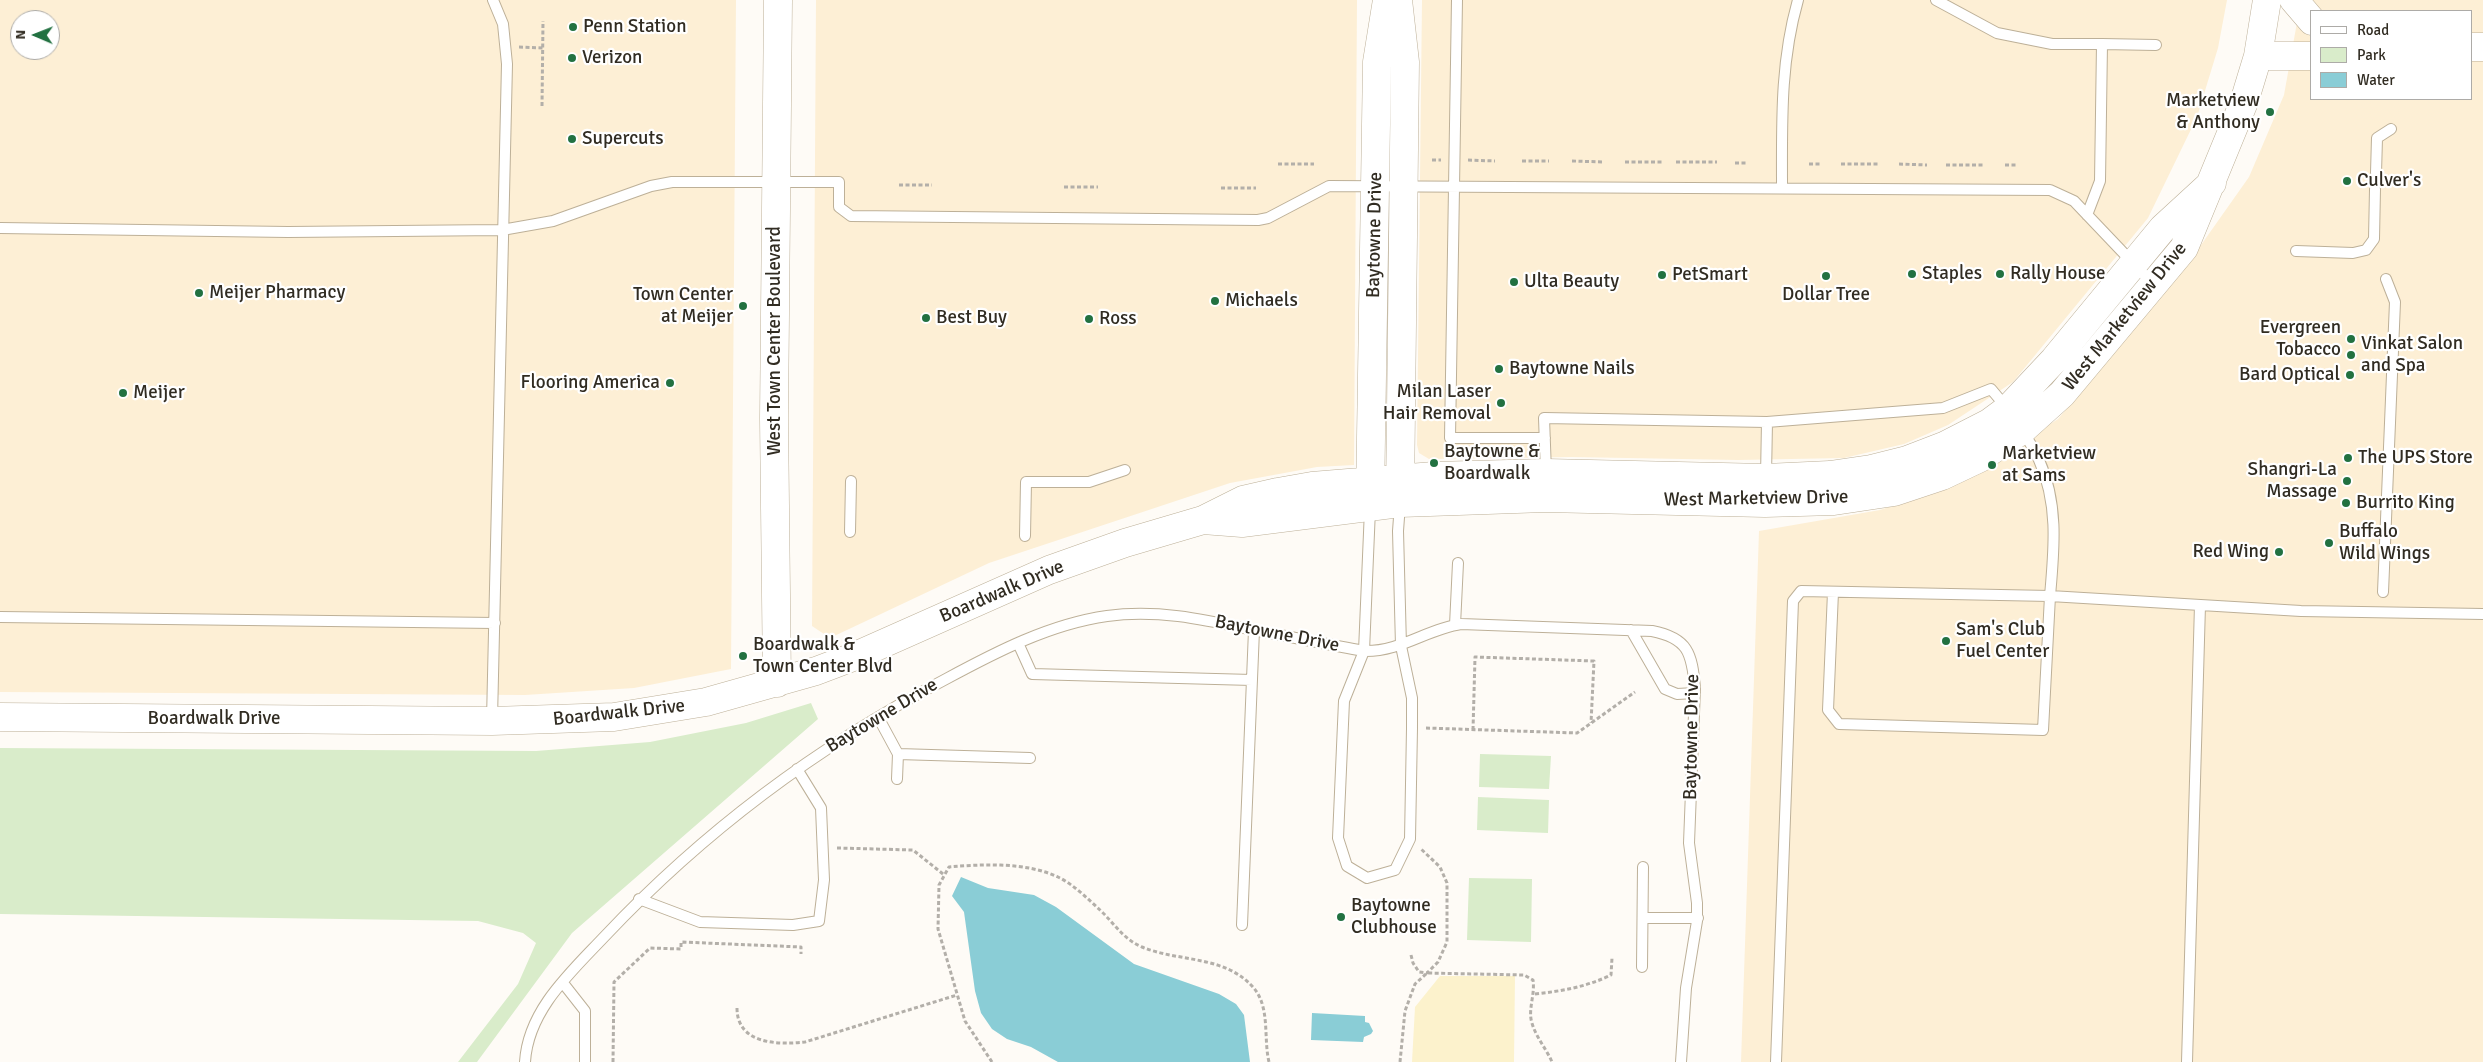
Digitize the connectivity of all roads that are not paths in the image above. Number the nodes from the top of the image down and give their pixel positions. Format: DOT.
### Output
graph roads {
  1 [pos="493,0"];
  2 [pos="778,0"];
  3 [pos="1387,0"];
  4 [pos="1398,0"];
  5 [pos="1457,0"];
  6 [pos="1798,0"];
  7 [pos="1936,0"];
  8 [pos="2267,0"];
  9 [pos="2294,0"];
  10 [pos="2310,19"];
  11 [pos="2102,44"];
  12 [pos="2156,45"];
  13 [pos="2258,56"];
  14 [pos="2310,56"];
  15 [pos="2391,129"];
  16 [pos="2376,173"];
  17 [pos="776,182"];
  18 [pos="2212,183"];
  19 [pos="1375,186"];
  20 [pos="1403,186"];
  21 [pos="1455,187"];
  22 [pos="1782,188"];
  23 [pos="2375,189"];
  24 [pos="2087,215"];
  25 [pos="0,228"];
  26 [pos="502,230"];
  27 [pos="2296,251"];
  28 [pos="2133,265"];
  29 [pos="2386,279"];
  30 [pos="2154,284"];
  31 [pos="2015,420"];
  32 [pos="1767,422"];
  33 [pos="1545,438"];
  34 [pos="1125,470"];
  35 [pos="851,481"];
  36 [pos="1546,485"];
  37 [pos="1400,491"];
  38 [pos="1765,491"];
  39 [pos="1371,494"];
  40 [pos="850,532"];
  41 [pos="1025,536"];
  42 [pos="1458,563"];
  43 [pos="1833,592"];
  44 [pos="2383,592"];
  45 [pos="2050,596"];
  46 [pos="2200,605"];
  47 [pos="2483,614"];
  48 [pos="0,616"];
  49 [pos="495,623"];
  50 [pos="1455,625"];
  51 [pos="1254,630"];
  52 [pos="1631,630"];
  53 [pos="1018,643"];
  54 [pos="1401,646"];
  55 [pos="1364,651"];
  56 [pos="1252,680"];
  57 [pos="777,683"];
  58 [pos="1695,693"];
  59 [pos="878,716"];
  60 [pos="0,718"];
  61 [pos="492,721"];
  62 [pos="898,754"];
  63 [pos="1030,758"];
  64 [pos="797,769"];
  65 [pos="897,779"];
  66 [pos="1643,867"];
  67 [pos="639,900"];
  68 [pos="1643,918"];
  69 [pos="1698,918"];
  70 [pos="1242,925"];
  71 [pos="1642,967"];
  72 [pos="564,983"];
  73 [pos="525,1062"];
  74 [pos="585,1062"];
  75 [pos="1682,1062"];
  76 [pos="1776,1062"];
  77 [pos="2187,1062"];
  1 -- 26 [label="lane"];
  2 -- 17 [label="street, West Town Center Boulevard"];
  3 -- 19 [label="street, Baytowne Drive"];
  4 -- 20 [label="street, Baytowne Drive"];
  5 -- 21 [label="lane"];
  6 -- 22 [label="lane"];
  7 -- 11 [label="lane"];
  8 -- 13 [label="street, West Marketview Drive"];
  9 -- 10 [label="street"];
  11 -- 12 [label="lane"];
  11 -- 24 [label="lane"];
  13 -- 14 [label="street"];
  13 -- 18 [label="street, West Marketview Drive"];
  15 -- 16 [label="lane"];
  17 -- 19 [label="lane"];
  17 -- 26 [label="lane"];
  17 -- 57 [label="street, West Town Center Boulevard"];
  18 -- 28 [label="street, West Marketview Drive"];
  18 -- 30 [label="street, West Marketview Drive"];
  19 -- 20 [label="lane"];
  19 -- 39 [label="street, Baytowne Drive"];
  20 -- 21 [label="lane"];
  20 -- 37 [label="street, Baytowne Drive"];
  21 -- 22 [label="lane"];
  21 -- 33 [label="lane"];
  22 -- 24 [label="lane"];
  23 -- 27 [label="lane"];
  24 -- 28 [label="lane"];
  25 -- 26 [label="lane"];
  26 -- 49 [label="lane"];
  28 -- 30 [label="lane"];
  28 -- 31 [label="street, West Marketview Drive"];
  29 -- 44 [label="lane"];
  30 -- 31 [label="street, West Marketview Drive"];
  31 -- 32 [label="lane"];
  31 -- 38 [label="street, West Marketview Drive"];
  31 -- 45 [label="lane"];
  32 -- 33 [label="lane"];
  32 -- 38 [label="lane"];
  33 -- 36 [label="lane"];
  34 -- 41 [label="lane"];
  35 -- 40 [label="lane"];
  36 -- 37 [label="street, West Marketview Drive"];
  36 -- 38 [label="street, West Marketview Drive"];
  37 -- 39 [label="street, West Marketview Drive"];
  37 -- 54 [label="lane, Baytowne Drive"];
  39 -- 55 [label="lane, Baytowne Drive"];
  39 -- 57 [label="street, Boardwalk Drive"];
  42 -- 50 [label="lane"];
  43 -- 45 [label="lane"];
  43 -- 45 [label="lane"];
  43 -- 76 [label="lane"];
  45 -- 46 [label="lane"];
  46 -- 47 [label="lane"];
  46 -- 77 [label="lane"];
  48 -- 49 [label="lane"];
  49 -- 61 [label="lane"];
  50 -- 52 [label="lane, Baytowne Drive"];
  50 -- 54 [label="lane, Baytowne Drive"];
  51 -- 53 [label="lane, Baytowne Drive"];
  51 -- 55 [label="lane, Baytowne Drive"];
  51 -- 56 [label="lane"];
  52 -- 58 [label="lane"];
  52 -- 58 [label="lane, Baytowne Drive"];
  53 -- 56 [label="lane"];
  53 -- 59 [label="lane, Baytowne Drive"];
  54 -- 55 [label="lane, Baytowne Drive"];
  54 -- 55 [label="lane"];
  56 -- 70 [label="lane"];
  57 -- 61 [label="street, Boardwalk Drive"];
  58 -- 69 [label="lane, Baytowne Drive"];
  59 -- 62 [label="lane"];
  59 -- 64 [label="lane, Baytowne Drive"];
  60 -- 61 [label="street, Boardwalk Drive"];
  62 -- 63 [label="lane"];
  62 -- 65 [label="lane"];
  64 -- 67 [label="lane, Baytowne Drive"];
  64 -- 67 [label="lane"];
  66 -- 68 [label="lane"];
  67 -- 72 [label="lane, Baytowne Drive"];
  68 -- 69 [label="lane"];
  68 -- 71 [label="lane"];
  69 -- 75 [label="lane, Baytowne Drive"];
  72 -- 73 [label="lane, Baytowne Drive"];
  72 -- 74 [label="lane"];
}
